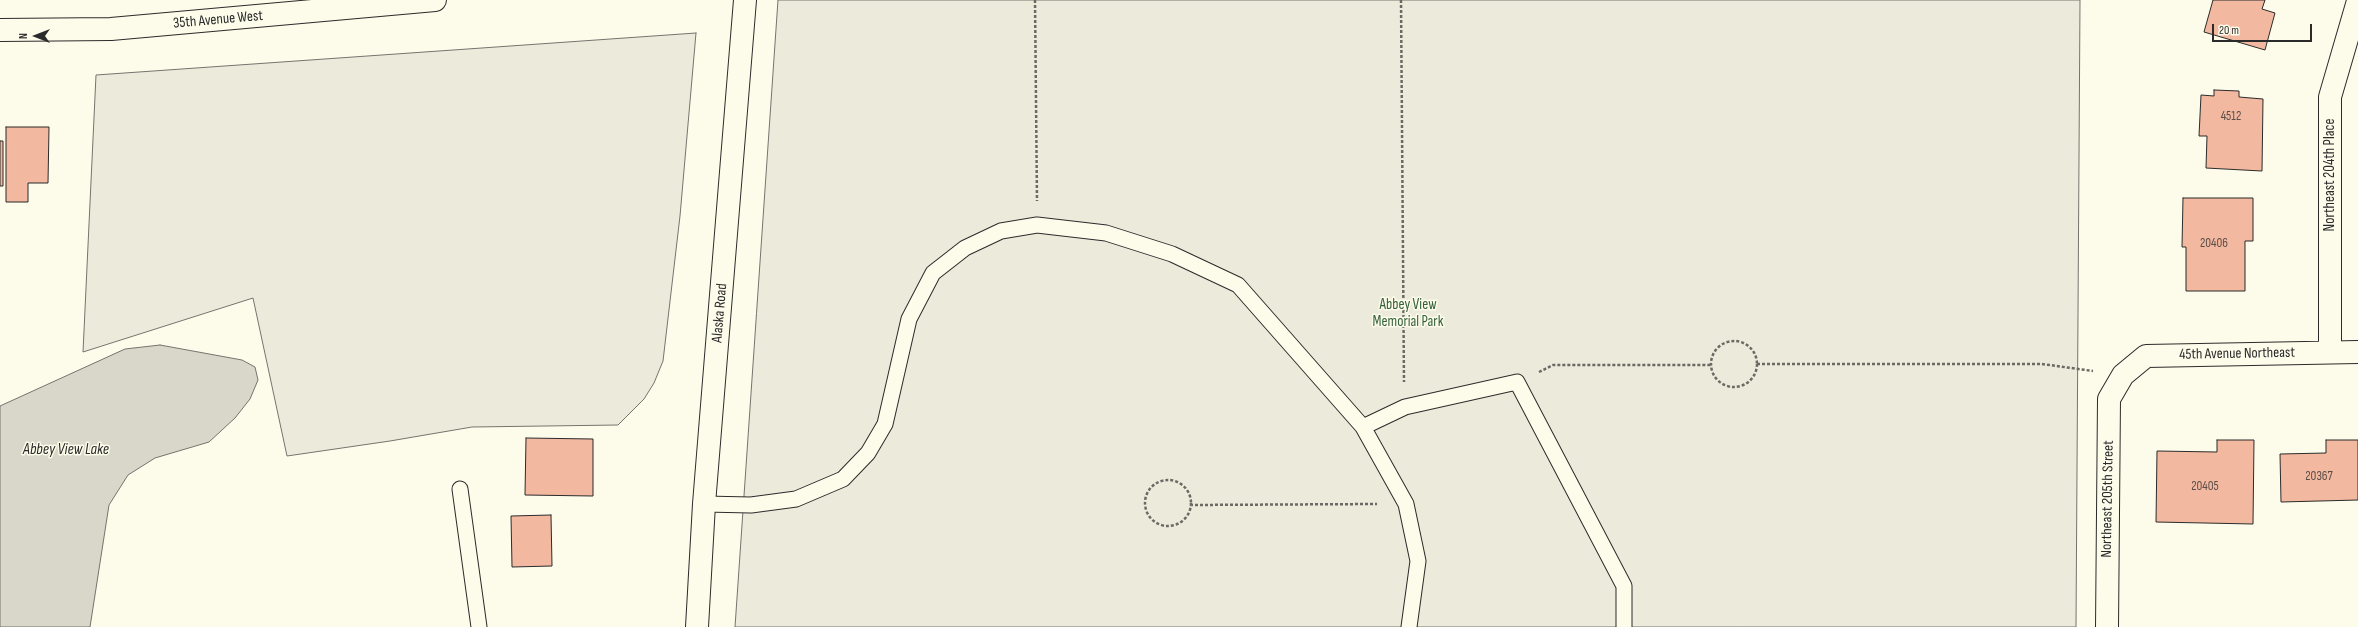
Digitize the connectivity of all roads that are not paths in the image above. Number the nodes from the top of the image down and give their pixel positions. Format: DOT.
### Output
graph roads {
  1 [pos="435,0"];
  2 [pos="745,0"];
  3 [pos="2358,1"];
  4 [pos="0,30"];
  5 [pos="2330,352"];
  6 [pos="2358,352"];
  7 [pos="2123,375"];
  8 [pos="1363,427"];
  9 [pos="460,488"];
  10 [pos="704,504"];
  11 [pos="479,627"];
  12 [pos="697,627"];
  13 [pos="1408,627"];
  14 [pos="1624,627"];
  15 [pos="2107,627"];
  1 -- 4 [label="street, 35th Avenue West"];
  2 -- 10 [label="street, Alaska Road"];
  3 -- 5 [label="street, Northeast 204th Place"];
  5 -- 6 [label="street, 45th Avenue Northeast"];
  5 -- 7 [label="street, 45th Avenue Northeast"];
  7 -- 15 [label="street, Northeast 205th Street"];
  8 -- 10 [label="lane"];
  8 -- 13 [label="lane"];
  8 -- 14 [label="lane"];
  9 -- 11 [label="lane"];
  10 -- 12 [label="street, Alaska Road"];
}
